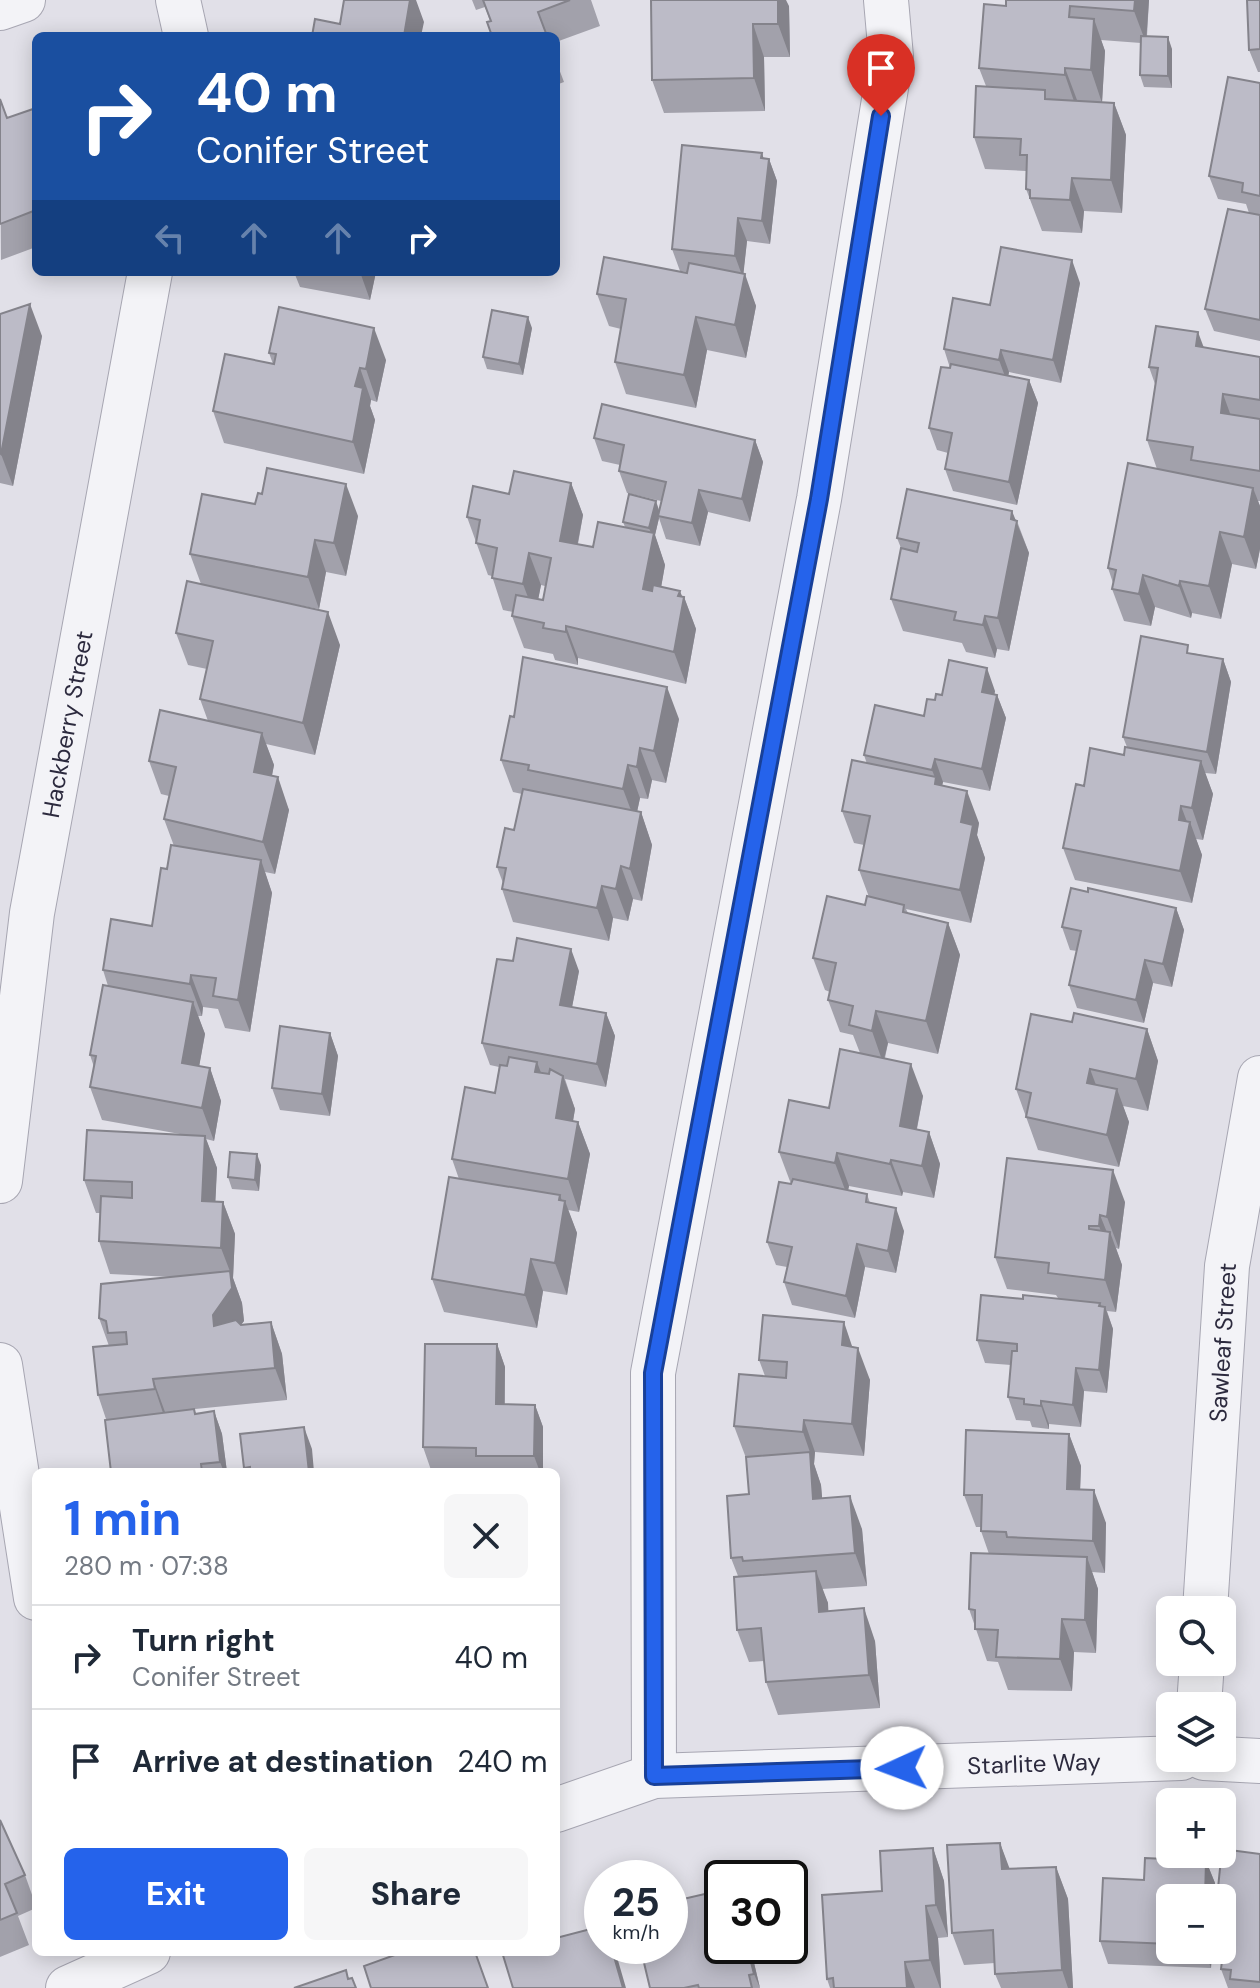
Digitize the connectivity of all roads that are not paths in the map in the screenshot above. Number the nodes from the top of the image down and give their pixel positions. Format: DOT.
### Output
graph roads {
  1 [pos="23,0"];
  2 [pos="178,0"];
  3 [pos="886,0"];
  4 [pos="0,8"];
  5 [pos="185,32"];
  6 [pos="149,276"];
  7 [pos="16,910"];
  8 [pos="1260,1078"];
  9 [pos="0,1181"];
  10 [pos="0,1365"];
  11 [pos="32,1572"];
  12 [pos="1206,1596"];
  13 [pos="1156,1759"];
  14 [pos="1236,1760"];
  15 [pos="1260,1761"];
  16 [pos="654,1776"];
  17 [pos="560,1809"];
  18 [pos="139,1956"];
  19 [pos="68,1988"];
  1 -- 4 [label="street"];
  2 -- 5 [label="street"];
  3 -- 16 [label="street"];
  6 -- 7 [label="street, Hackberry Street"];
  7 -- 9 [label="street, Hackberry Street"];
  8 -- 12 [label="street, Sawleaf Street"];
  10 -- 11 [label="street"];
  13 -- 16 [label="street, Starlite Way"];
  14 -- 15 [label="street"];
  16 -- 17 [label="street, Starlite Way"];
  18 -- 19 [label="street"];
}
